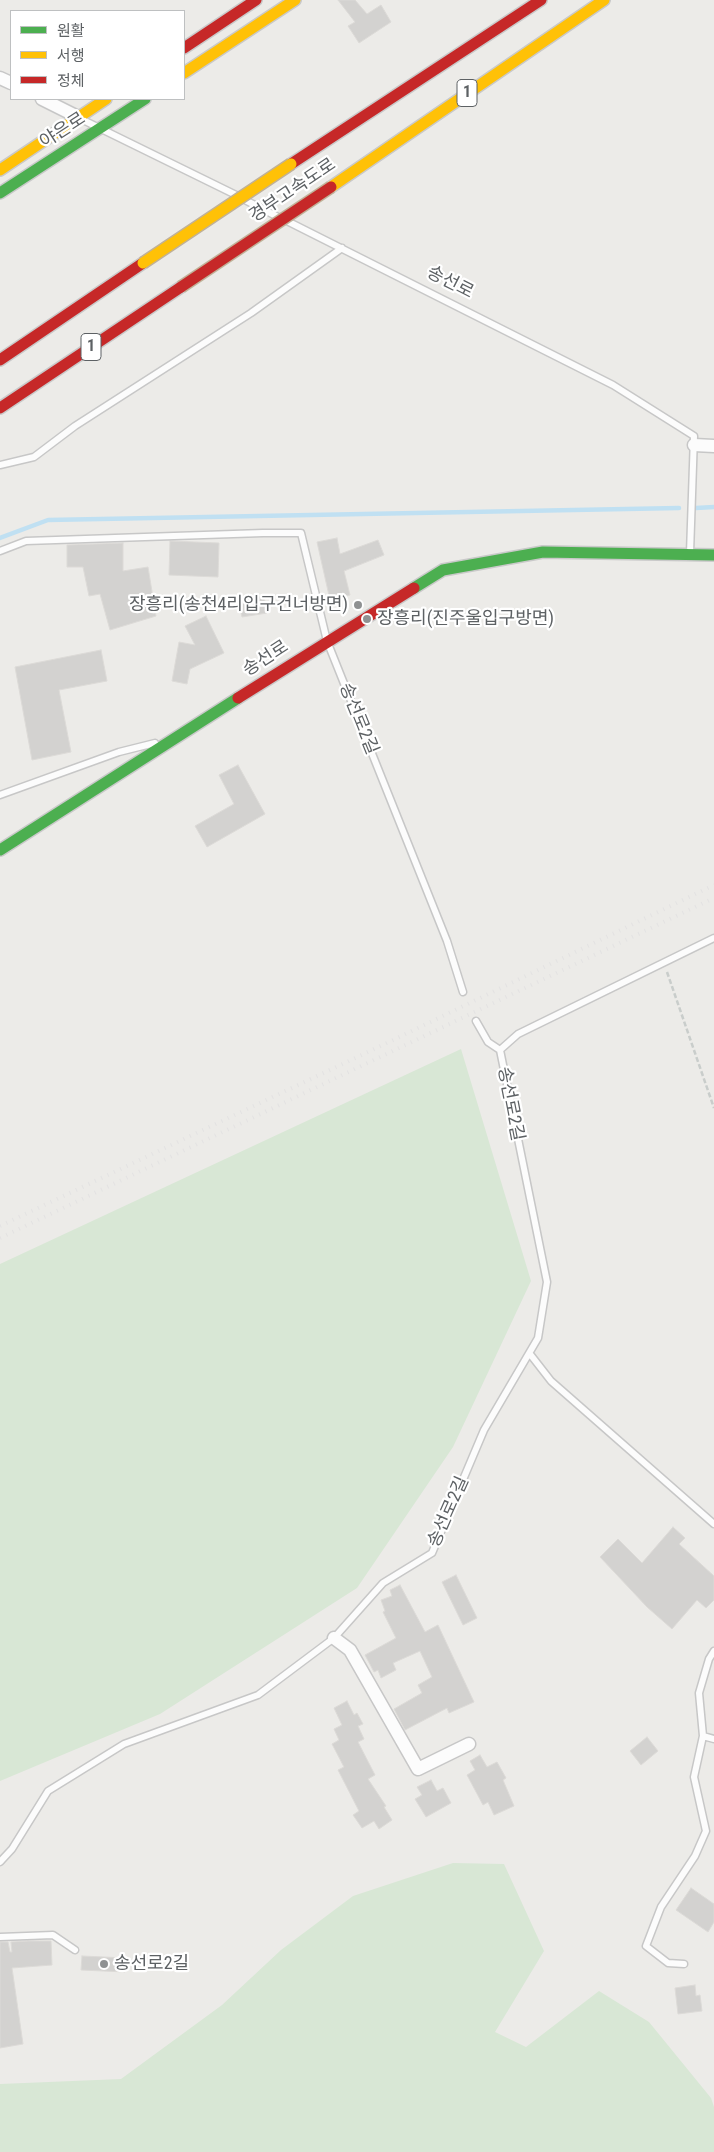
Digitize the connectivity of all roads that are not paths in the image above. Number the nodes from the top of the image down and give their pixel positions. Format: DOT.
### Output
graph roads {
  1 [pos="256,0"];
  2 [pos="295,0"];
  3 [pos="540,0"];
  4 [pos="604,0"];
  5 [pos="185,47"];
  6 [pos="185,72"];
  7 [pos="44,100"];
  8 [pos="104,100"];
  9 [pos="143,100"];
  10 [pos="78,117"];
  11 [pos="100,128"];
  12 [pos="0,170"];
  13 [pos="0,193"];
  14 [pos="342,248"];
  15 [pos="0,360"];
  16 [pos="0,408"];
  17 [pos="694,445"];
  18 [pos="714,446"];
  19 [pos="0,465"];
  20 [pos="0,551"];
  21 [pos="690,555"];
  22 [pos="714,555"];
  23 [pos="327,641"];
  24 [pos="176,738"];
  25 [pos="0,795"];
  26 [pos="0,850"];
  27 [pos="714,938"];
  28 [pos="463,992"];
  29 [pos="476,1021"];
  30 [pos="500,1050"];
  31 [pos="530,1354"];
  32 [pos="714,1524"];
  33 [pos="334,1638"];
  34 [pos="714,1651"];
  35 [pos="703,1736"];
  36 [pos="714,1739"];
  37 [pos="468,1744"];
  38 [pos="0,1862"];
  39 [pos="0,1938"];
  40 [pos="75,1950"];
  41 [pos="684,1964"];
  1 -- 5 [label="main road"];
  2 -- 6 [label="main road"];
  3 -- 15 [label="main road, 경부고속도로 / 1, bridge"];
  4 -- 16 [label="main road, 경부고속도로 / 1, bridge"];
  7 -- 10 [label="street"];
  8 -- 10 [label="main road, 야은로"];
  9 -- 11 [label="main road, 야은로"];
  10 -- 11 [label="lane, 송선로"];
  10 -- 12 [label="main road, 야은로"];
  11 -- 13 [label="main road, 야은로"];
  11 -- 14 [label="lane, 송선로"];
  14 -- 17 [label="lane, 송선로"];
  14 -- 19 [label="lane"];
  17 -- 18 [label="street"];
  17 -- 21 [label="lane"];
  20 -- 23 [label="lane, 송선로2길"];
  21 -- 22 [label="main road, 송선로"];
  21 -- 23 [label="main road, 송선로"];
  23 -- 24 [label="main road, 송선로"];
  23 -- 28 [label="lane, 송선로2길"];
  24 -- 25 [label="lane"];
  24 -- 26 [label="main road, 송선로"];
  27 -- 30 [label="lane"];
  29 -- 30 [label="lane, 송선로2길"];
  30 -- 31 [label="lane, 송선로2길"];
  31 -- 32 [label="lane"];
  31 -- 33 [label="lane, 송선로2길"];
  33 -- 37 [label="street"];
  33 -- 38 [label="lane, 송선로2길"];
  34 -- 35 [label="lane"];
  35 -- 36 [label="lane"];
  35 -- 41 [label="lane"];
  39 -- 40 [label="lane"];
}
